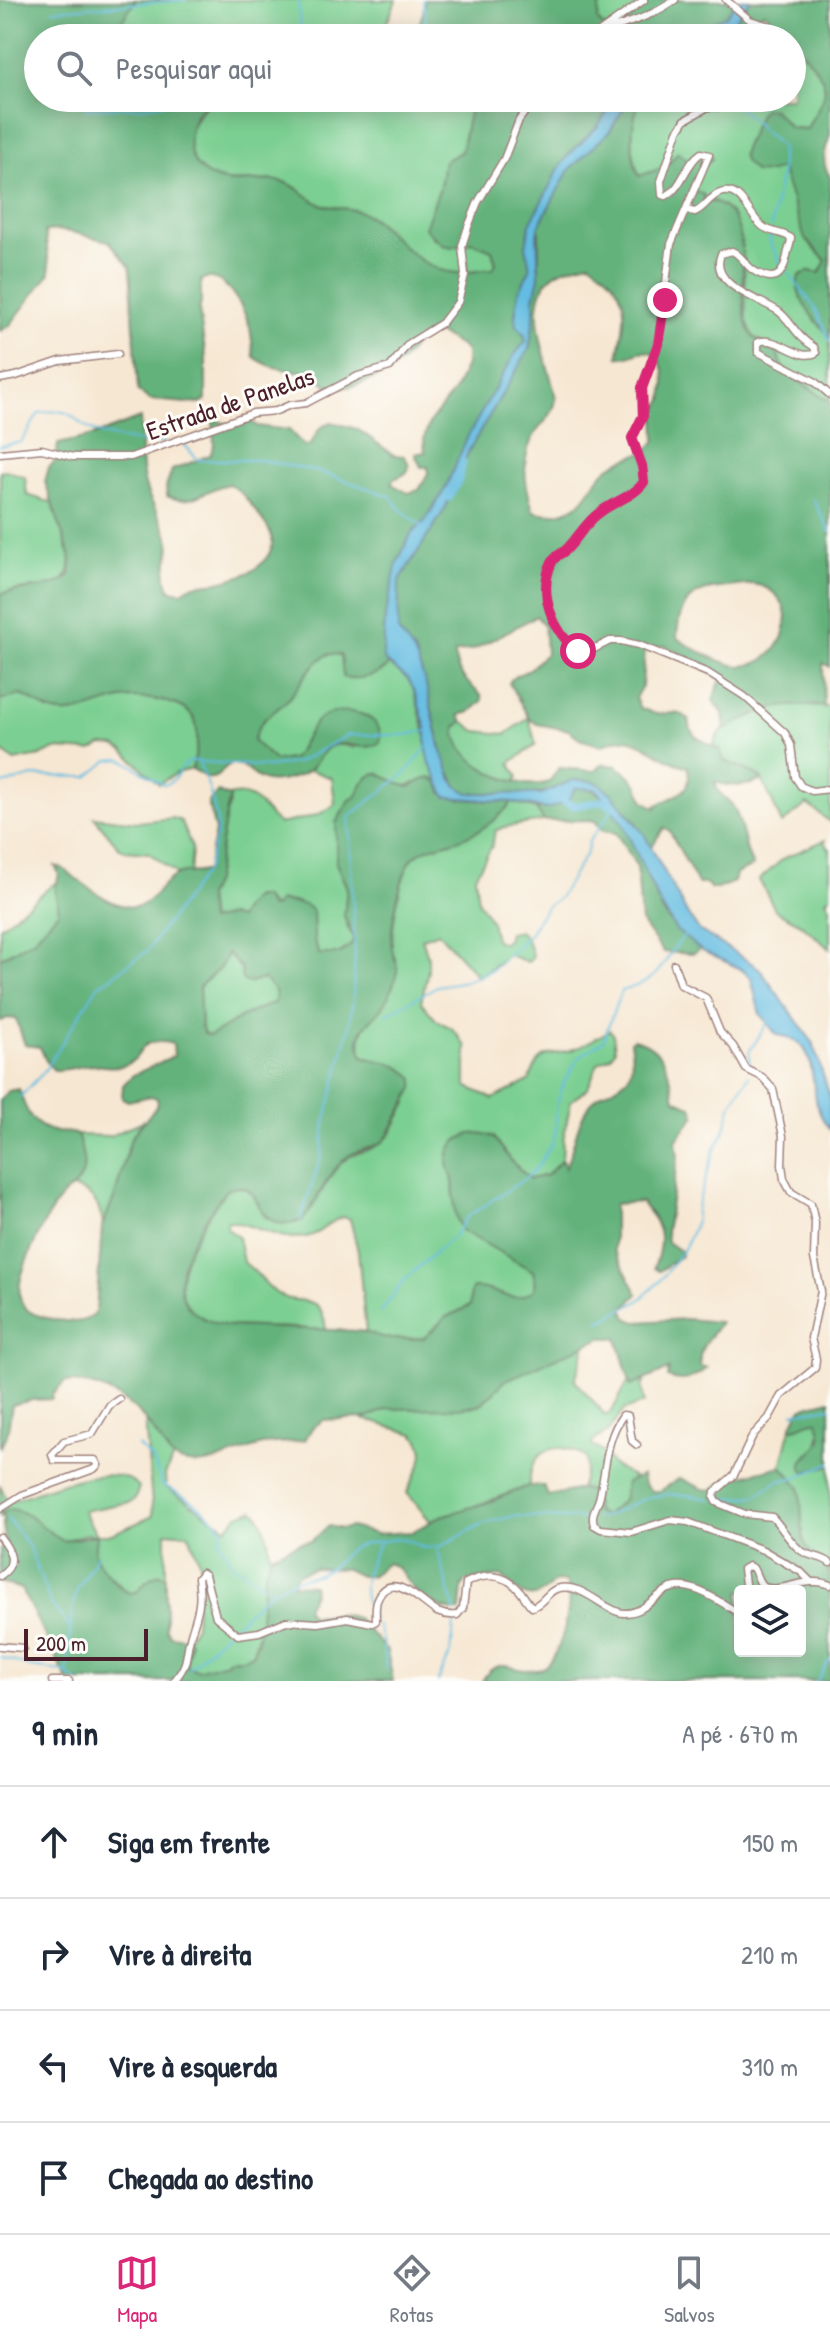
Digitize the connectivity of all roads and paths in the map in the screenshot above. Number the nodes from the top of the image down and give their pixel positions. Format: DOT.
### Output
graph roads {
  1 [pos="644,0"];
  2 [pos="675,0"];
  3 [pos="728,2"];
  4 [pos="611,24"];
  5 [pos="626,24"];
  6 [pos="759,24"];
  7 [pos="525,112"];
  8 [pos="698,112"];
  9 [pos="687,207"];
  10 [pos="118,354"];
  11 [pos="0,379"];
  12 [pos="830,395"];
  13 [pos="0,453"];
  14 [pos="830,789"];
  15 [pos="674,964"];
  16 [pos="119,1399"];
  17 [pos="637,1445"];
  18 [pos="0,1509"];
  19 [pos="0,1537"];
  20 [pos="830,1563"];
  21 [pos="0,1576"];
  22 [pos="810,1581"];
  23 [pos="829,1583"];
  24 [pos="745,1585"];
  25 [pos="762,1585"];
  26 [pos="792,1585"];
  27 [pos="734,1611"];
  28 [pos="0,1646"];
  29 [pos="23,1648"];
  30 [pos="52,1681"];
  31 [pos="69,1681"];
  32 [pos="174,1681"];
  1 -- 4 [label="street"];
  2 -- 5 [label="street"];
  3 -- 6 [label="street"];
  7 -- 13 [label="street, Estrada de Panelas"];
  8 -- 9 [label="street"];
  9 -- 12 [label="street"];
  9 -- 14 [label="street"];
  10 -- 11 [label="street"];
  15 -- 20 [label="street"];
  16 -- 18 [label="street"];
  17 -- 22 [label="street"];
  19 -- 21 [label="street"];
  22 -- 23 [label="street"];
  22 -- 26 [label="street"];
  24 -- 25 [label="street"];
  27 -- 32 [label="street"];
  28 -- 29 [label="street"];
  30 -- 31 [label="street"];
}
